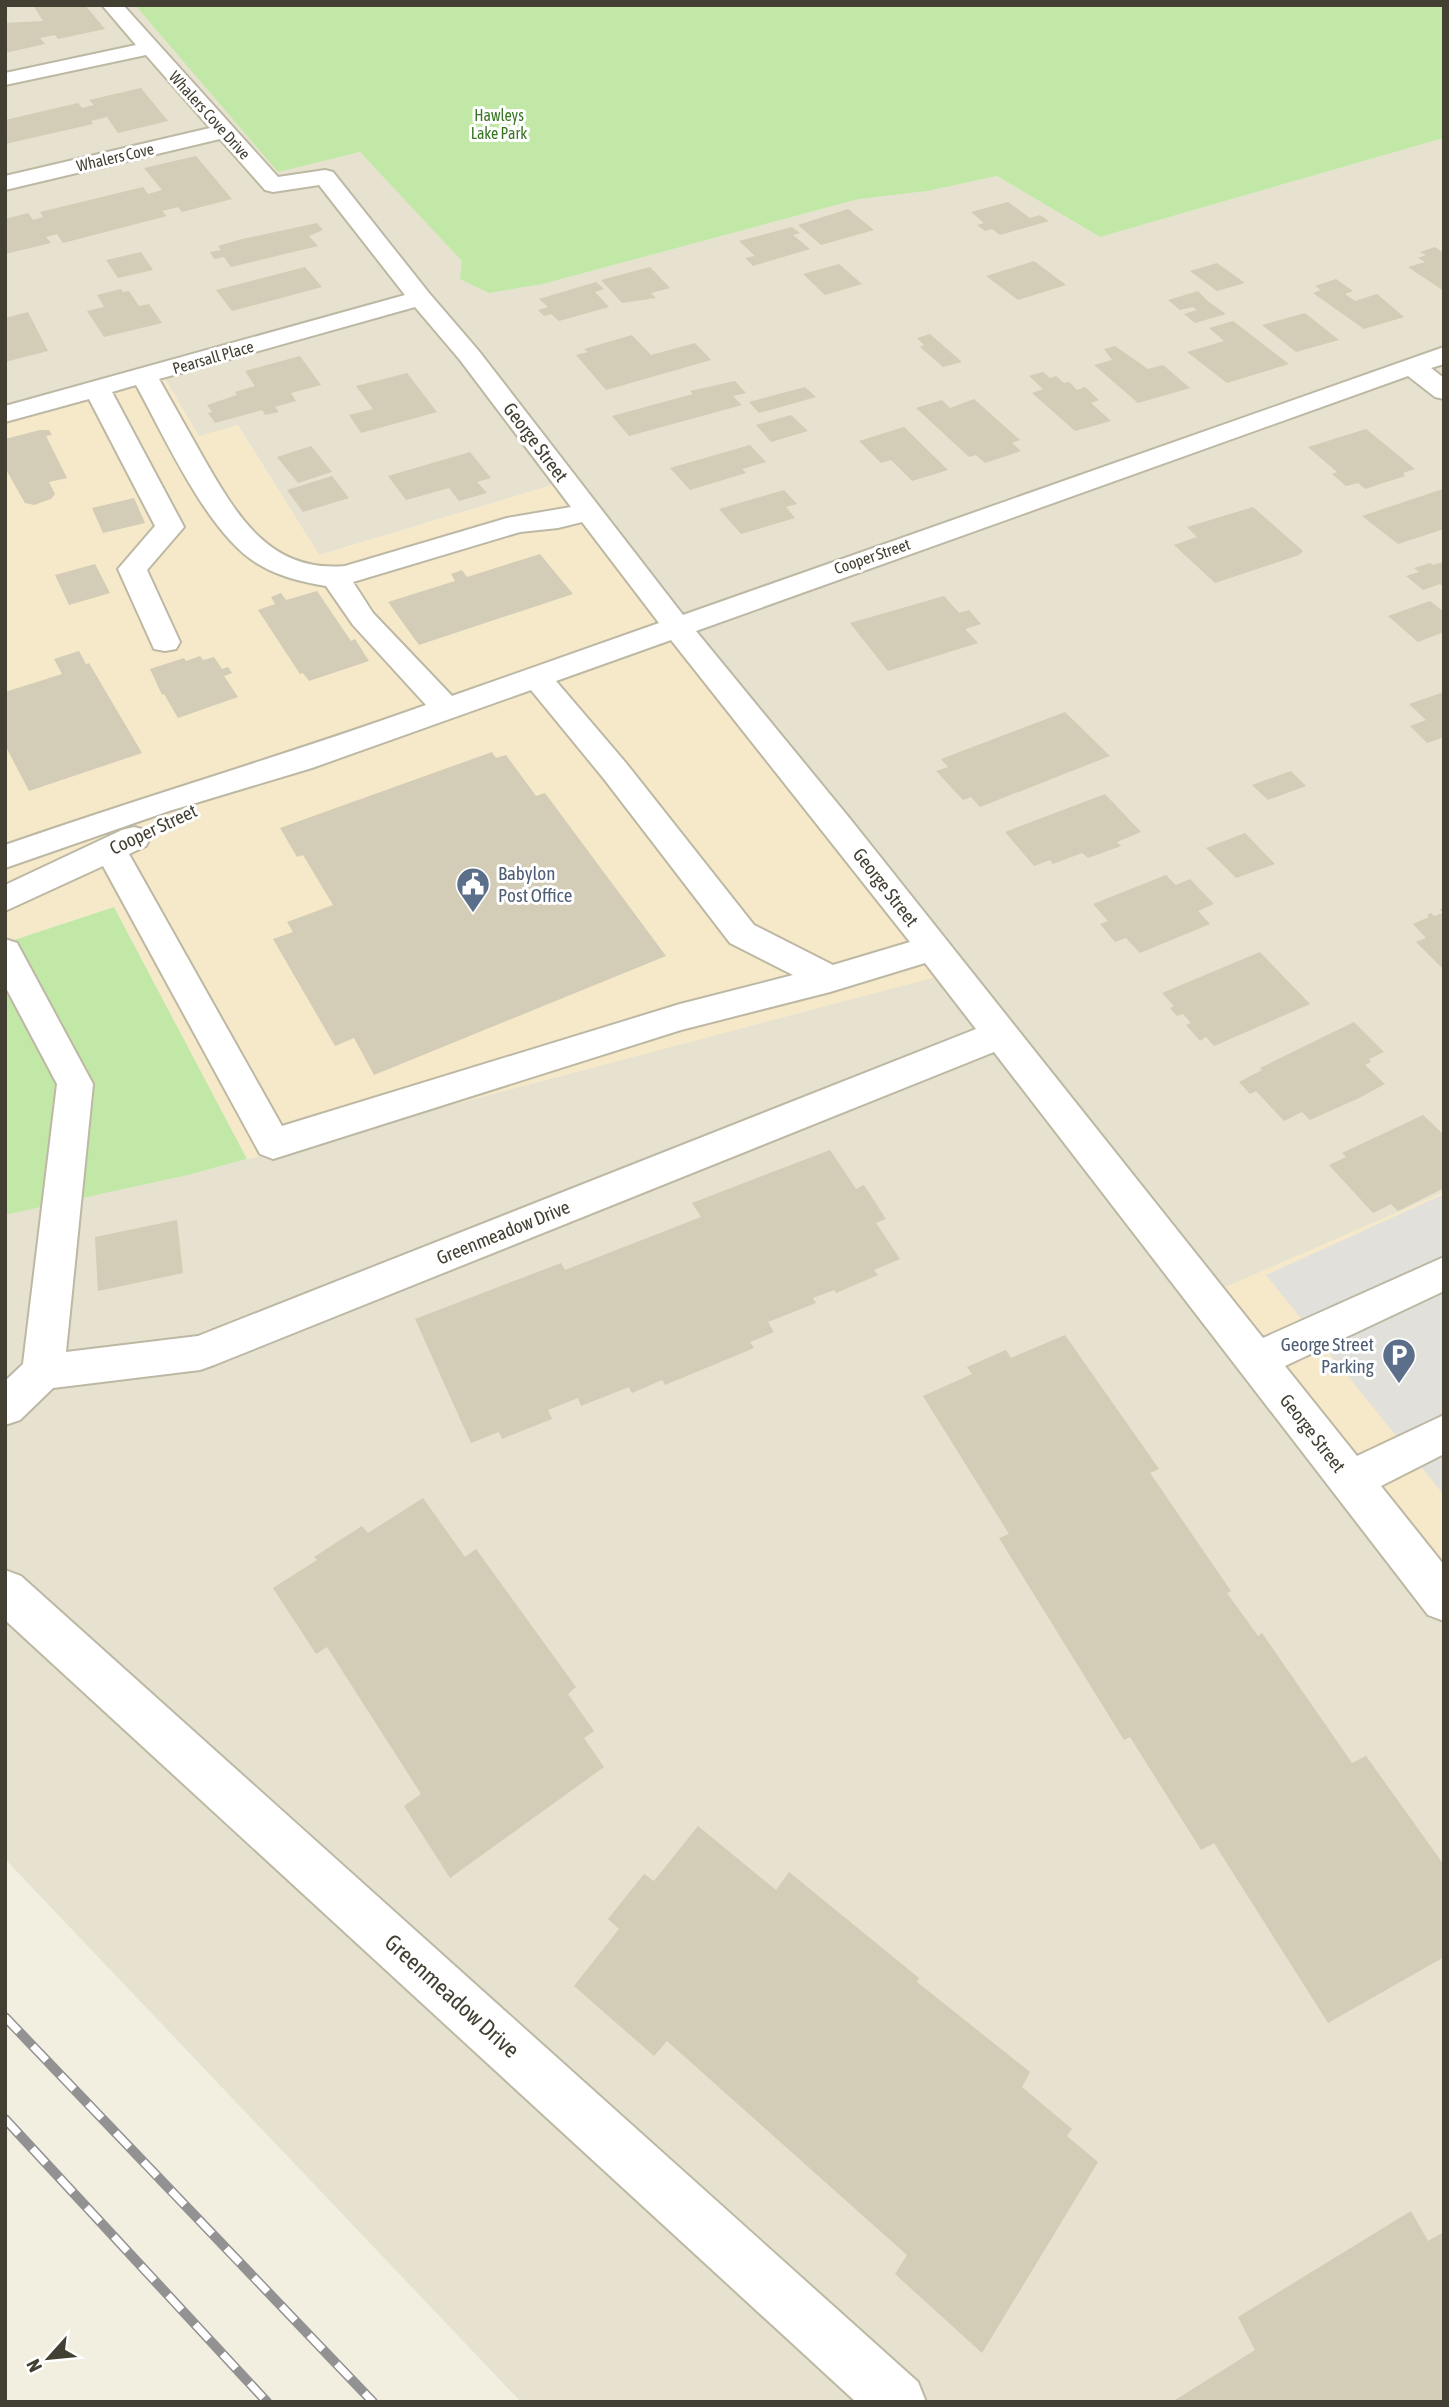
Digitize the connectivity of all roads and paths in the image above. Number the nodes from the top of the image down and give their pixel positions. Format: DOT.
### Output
graph roads {
  1 [pos="112,5"];
  2 [pos="150,48"];
  3 [pos="5,79"];
  4 [pos="225,131"];
  5 [pos="325,177"];
  6 [pos="5,183"];
  7 [pos="420,299"];
  8 [pos="1444,355"];
  9 [pos="1410,366"];
  10 [pos="144,376"];
  11 [pos="97,389"];
  12 [pos="1444,391"];
  13 [pos="5,414"];
  14 [pos="589,511"];
  15 [pos="334,576"];
  16 [pos="676,626"];
  17 [pos="165,642"];
  18 [pos="535,676"];
  19 [pos="446,708"];
  20 [pos="301,761"];
  21 [pos="110,849"];
  22 [pos="5,857"];
  23 [pos="5,899"];
  24 [pos="933,948"];
  25 [pos="5,952"];
  26 [pos="830,979"];
  27 [pos="1001,1034"];
  28 [pos="1444,1273"];
  29 [pos="1256,1360"];
  30 [pos="43,1372"];
  31 [pos="5,1407"];
  32 [pos="1444,1433"];
  33 [pos="1350,1481"];
  34 [pos="5,1591"];
  35 [pos="1444,1600"];
  36 [pos="898,2402"];
  1 -- 2 [label="street, Whalers Cove Drive"];
  2 -- 3 [label="street"];
  2 -- 4 [label="street, Whalers Cove Drive"];
  4 -- 5 [label="street, Whalers Cove Drive"];
  4 -- 6 [label="street, Whalers Cove"];
  5 -- 7 [label="street, George Street"];
  7 -- 10 [label="street, Pearsall Place"];
  7 -- 14 [label="street, George Street"];
  8 -- 9 [label="street, Cooper Street"];
  9 -- 12 [label="street"];
  9 -- 16 [label="street, Cooper Street"];
  10 -- 11 [label="street, Pearsall Place"];
  10 -- 15 [label="street"];
  11 -- 13 [label="street, Pearsall Place"];
  11 -- 17 [label="street"];
  14 -- 15 [label="street"];
  14 -- 16 [label="street, George Street"];
  15 -- 19 [label="street"];
  16 -- 18 [label="street, Cooper Street"];
  16 -- 24 [label="street, George Street"];
  18 -- 19 [label="street, Cooper Street"];
  18 -- 26 [label="street"];
  19 -- 20 [label="street, Cooper Street"];
  20 -- 21 [label="street, Cooper Street"];
  20 -- 22 [label="street, Cooper Street"];
  21 -- 23 [label="street, Cooper Street"];
  21 -- 26 [label="street"];
  24 -- 26 [label="street"];
  24 -- 27 [label="street, George Street"];
  25 -- 30 [label="street"];
  27 -- 29 [label="street, George Street"];
  27 -- 30 [label="street, Greenmeadow Drive"];
  28 -- 29 [label="street"];
  29 -- 33 [label="street, George Street"];
  30 -- 31 [label="street"];
  32 -- 33 [label="street"];
  33 -- 35 [label="street, George Street"];
  34 -- 36 [label="street, Greenmeadow Drive"];
}
